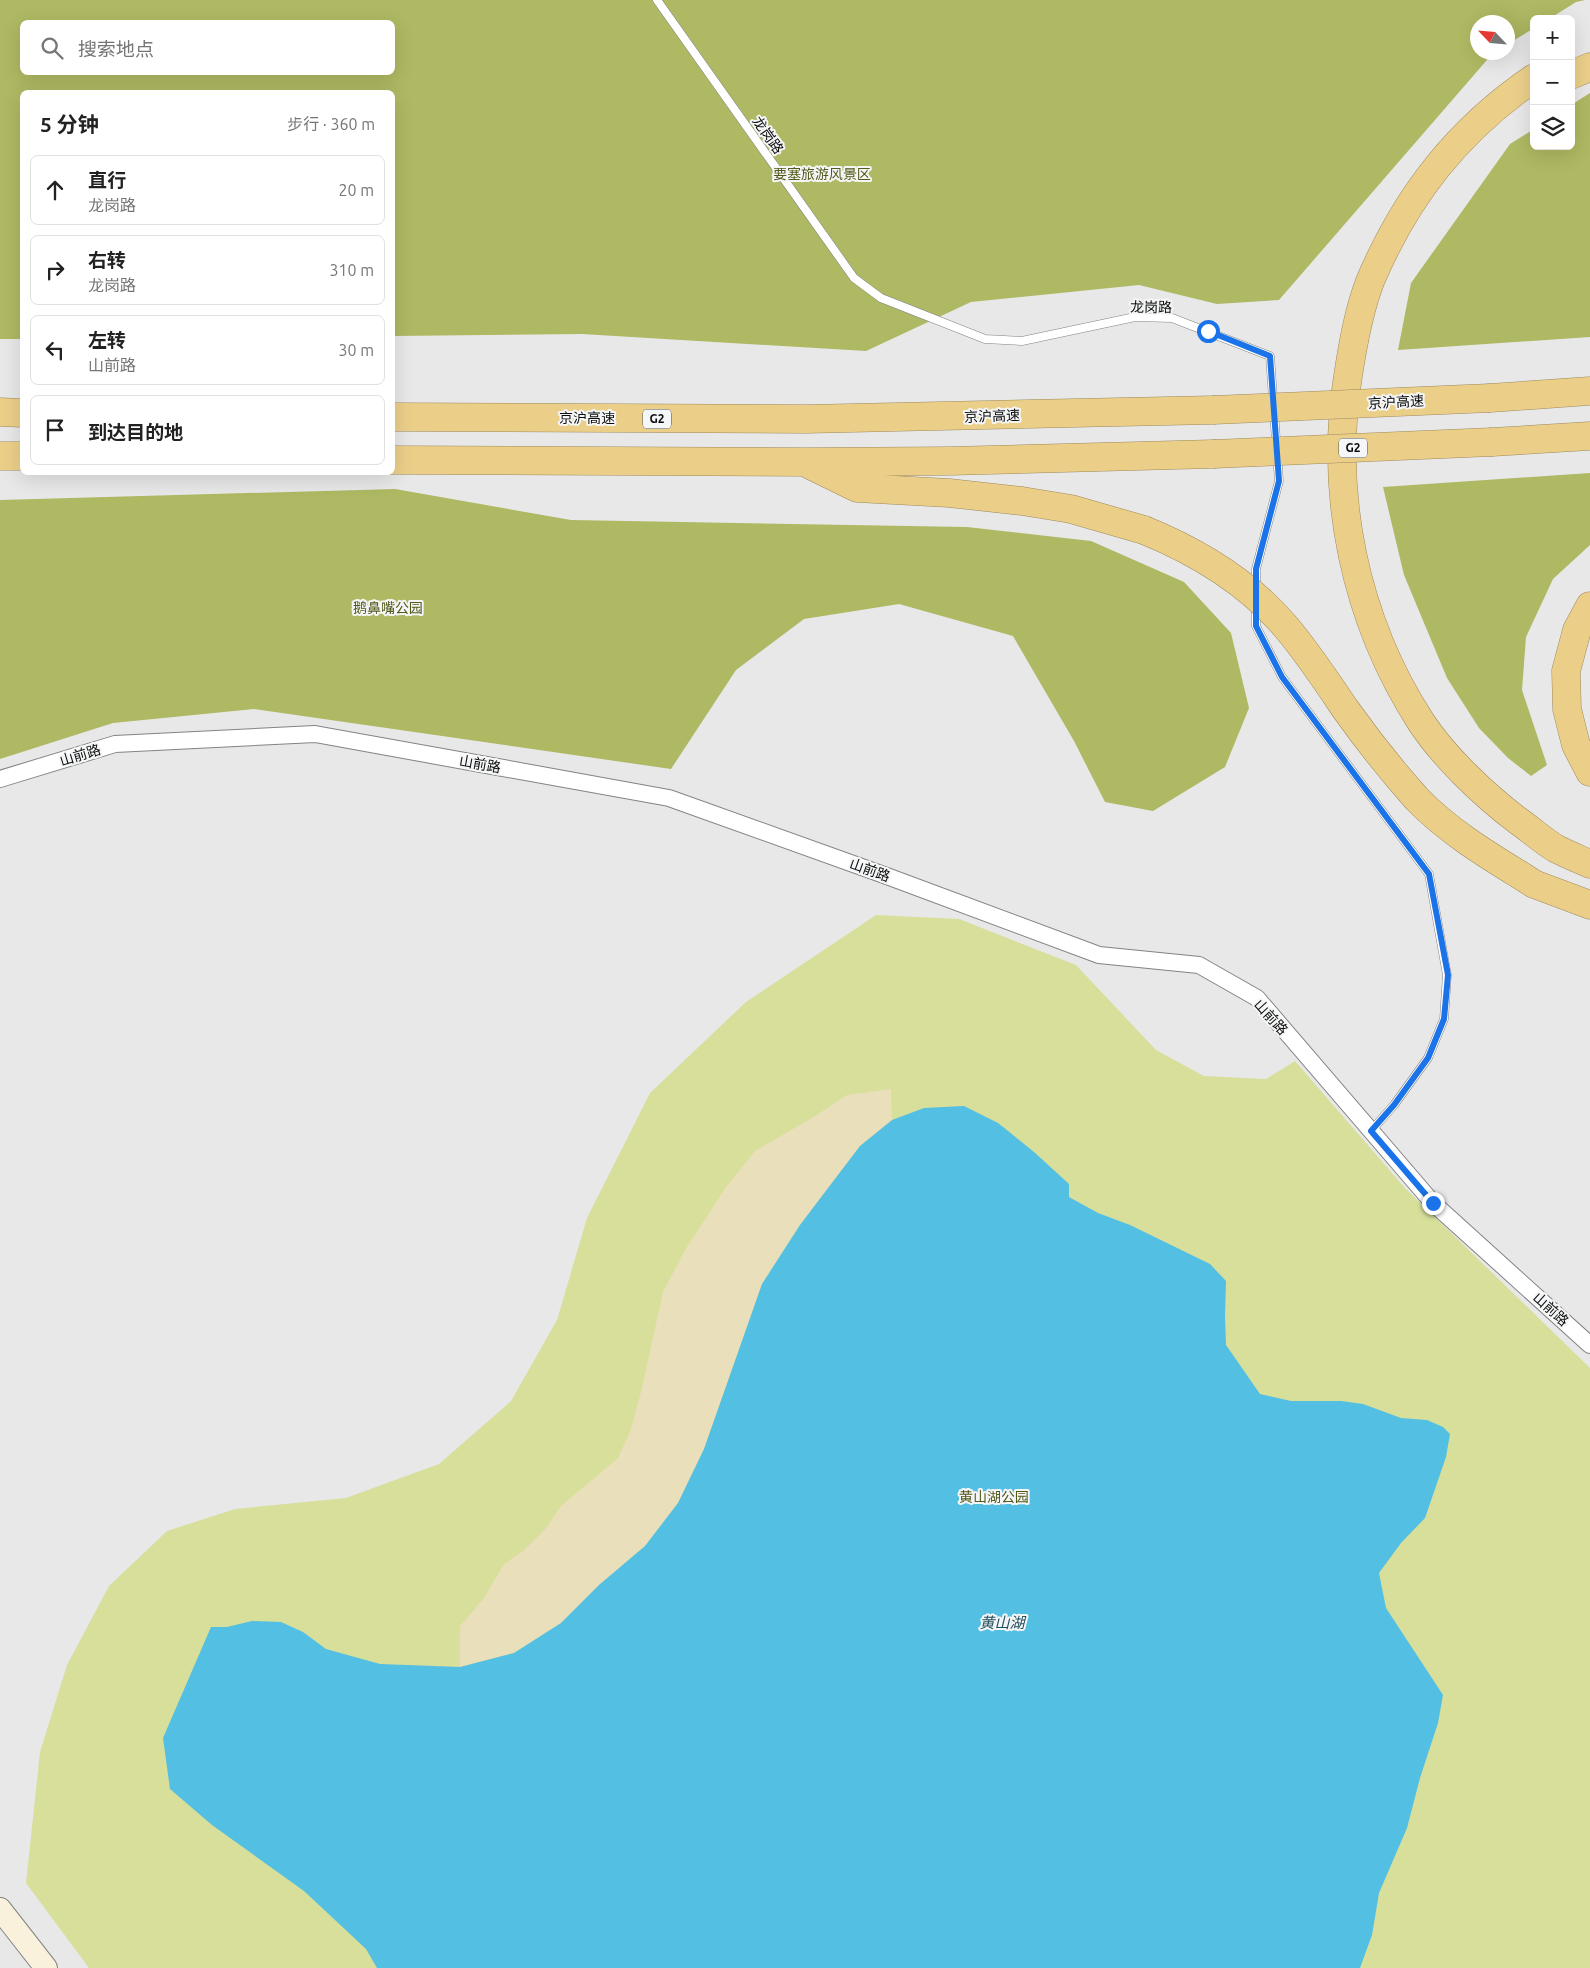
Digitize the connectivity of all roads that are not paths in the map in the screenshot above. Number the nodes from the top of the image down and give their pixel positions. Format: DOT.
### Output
graph roads {
  1 [pos="657,0"];
  2 [pos="1590,49"];
  3 [pos="1575,55"];
  4 [pos="1590,67"];
  5 [pos="1575,73"];
  6 [pos="1530,81"];
  7 [pos="1530,102"];
  8 [pos="1590,392"];
  9 [pos="0,412"];
  10 [pos="20,413"];
  11 [pos="395,417"];
  12 [pos="1590,436"];
  13 [pos="0,456"];
  14 [pos="20,456"];
  15 [pos="395,460"];
  16 [pos="805,462"];
  17 [pos="1590,606"];
  18 [pos="1590,772"];
  19 [pos="0,780"];
  20 [pos="1573,844"];
  21 [pos="1590,864"];
  22 [pos="1590,905"];
  23 [pos="1371,1131"];
  24 [pos="1590,1345"];
  25 [pos="0,1909"];
  26 [pos="46,1968"];
  1 -- 23 [label="lane, 龙岗路"];
  2 -- 3 [label="highway"];
  4 -- 5 [label="highway"];
  6 -- 20 [label="highway, bridge"];
  7 -- 20 [label="highway, bridge"];
  8 -- 11 [label="highway, 京沪高速 / G2, bridge"];
  9 -- 10 [label="highway"];
  12 -- 16 [label="highway, G2, bridge"];
  13 -- 14 [label="highway"];
  15 -- 16 [label="highway, G2"];
  16 -- 22 [label="highway, bridge"];
  17 -- 18 [label="highway"];
  19 -- 23 [label="street, 山前路"];
  20 -- 21 [label="highway"];
  23 -- 24 [label="street, 山前路"];
  25 -- 26 [label="street"];
}
